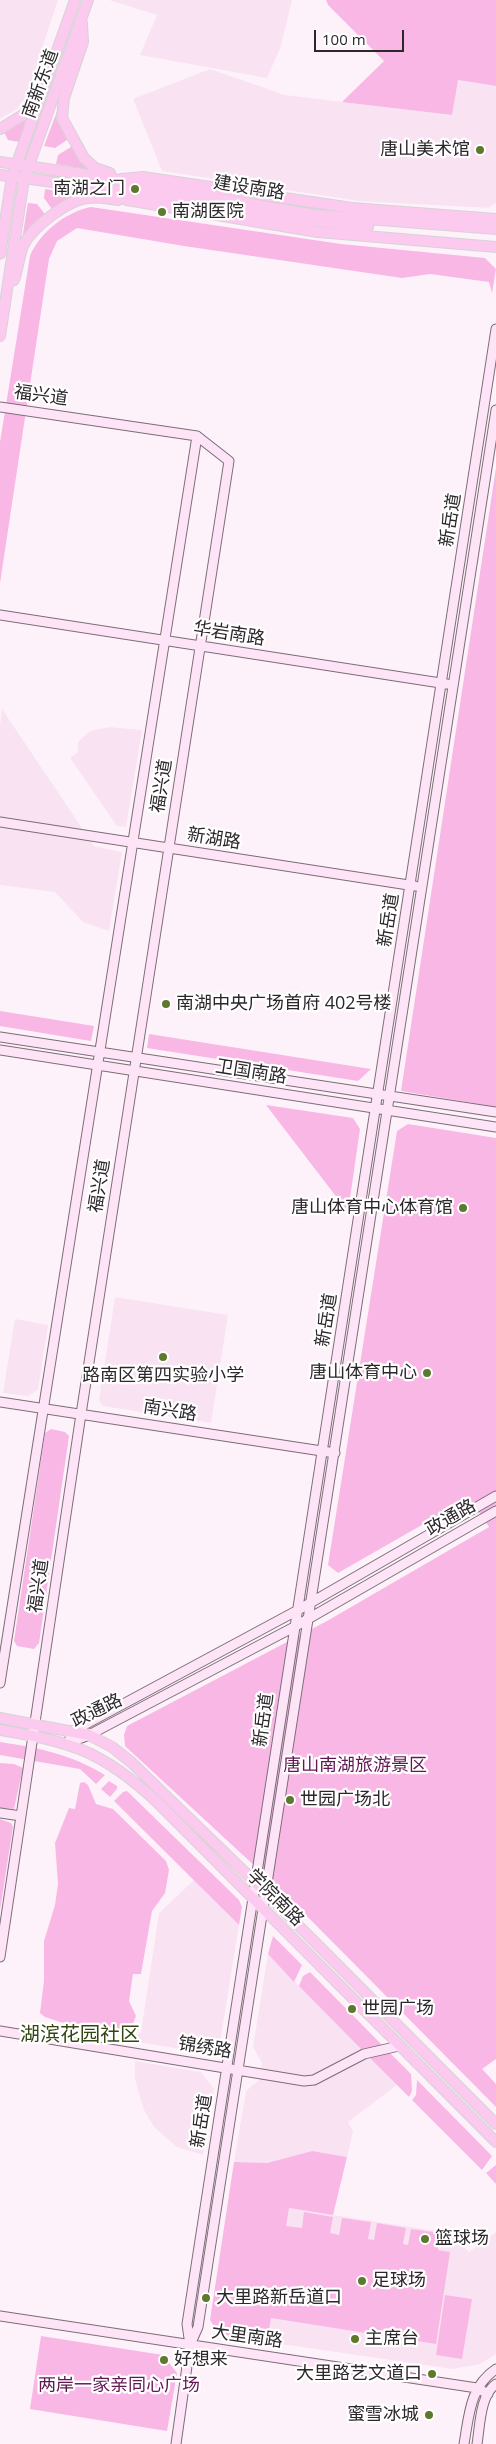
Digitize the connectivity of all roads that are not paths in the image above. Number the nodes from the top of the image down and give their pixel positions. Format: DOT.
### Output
graph roads {
  1 [pos="75,0"];
  2 [pos="88,0"];
  3 [pos="82,18"];
  4 [pos="54,56"];
  5 [pos="0,129"];
  6 [pos="0,162"];
  7 [pos="17,164"];
  8 [pos="28,166"];
  9 [pos="0,176"];
  10 [pos="12,177"];
  11 [pos="143,177"];
  12 [pos="24,179"];
  13 [pos="116,179"];
  14 [pos="88,188"];
  15 [pos="128,200"];
  16 [pos="496,219"];
  17 [pos="496,229"];
  18 [pos="496,236"];
  19 [pos="496,247"];
  20 [pos="0,254"];
  21 [pos="5,301"];
  22 [pos="496,329"];
  23 [pos="0,336"];
  24 [pos="0,407"];
  25 [pos="496,410"];
  26 [pos="197,436"];
  27 [pos="465,534"];
  28 [pos="476,537"];
  29 [pos="0,615"];
  30 [pos="164,640"];
  31 [pos="200,645"];
  32 [pos="441,683"];
  33 [pos="453,685"];
  34 [pos="0,822"];
  35 [pos="132,842"];
  36 [pos="168,848"];
  37 [pos="411,886"];
  38 [pos="422,887"];
  39 [pos="0,1037"];
  40 [pos="0,1050"];
  41 [pos="101,1053"];
  42 [pos="136,1059"];
  43 [pos="99,1065"];
  44 [pos="134,1071"];
  45 [pos="377,1095"];
  46 [pos="390,1096"];
  47 [pos="376,1108"];
  48 [pos="388,1110"];
  49 [pos="496,1112"];
  50 [pos="496,1127"];
  51 [pos="0,1402"];
  52 [pos="43,1408"];
  53 [pos="81,1414"];
  54 [pos="322,1451"];
  55 [pos="335,1453"];
  56 [pos="496,1496"];
  57 [pos="496,1511"];
  58 [pos="459,1517"];
  59 [pos="468,1528"];
  60 [pos="313,1600"];
  61 [pos="298,1610"];
  62 [pos="308,1619"];
  63 [pos="294,1627"];
  64 [pos="0,1683"];
  65 [pos="0,1718"];
  66 [pos="35,1724"];
  67 [pos="0,1730"];
  68 [pos="73,1731"];
  69 [pos="89,1735"];
  70 [pos="33,1736"];
  71 [pos="68,1743"];
  72 [pos="0,1812"];
  73 [pos="21,1816"];
  74 [pos="256,1883"];
  75 [pos="266,1894"];
  76 [pos="253,1899"];
  77 [pos="264,1910"];
  78 [pos="0,1957"];
  79 [pos="0,2031"];
  80 [pos="399,2046"];
  81 [pos="227,2068"];
  82 [pos="239,2070"];
  83 [pos="496,2124"];
  84 [pos="496,2142"];
  85 [pos="0,2316"];
  86 [pos="190,2345"];
  87 [pos="496,2369"];
  88 [pos="496,2384"];
  89 [pos="477,2388"];
  90 [pos="488,2394"];
  91 [pos="176,2444"];
  92 [pos="464,2444"];
  93 [pos="477,2444"];
  1 -- 4 [label="main road, 南新东道"];
  2 -- 3 [label="main road, 南新东道"];
  3 -- 8 [label="main road, 南新东道"];
  3 -- 11 [label="main road"];
  4 -- 5 [label="main road"];
  4 -- 7 [label="main road, 南新东道"];
  6 -- 7 [label="main road, 建设南路"];
  7 -- 8 [label="main road, 建设南路"];
  7 -- 10 [label="main road, 南新东道"];
  8 -- 12 [label="main road, 南新东道"];
  8 -- 13 [label="main road, 建设南路"];
  9 -- 10 [label="main road, 建设南路"];
  10 -- 12 [label="main road, 建设南路"];
  10 -- 20 [label="main road, 南新东道"];
  11 -- 13 [label="main road"];
  11 -- 16 [label="main road"];
  12 -- 14 [label="main road, 建设南路"];
  12 -- 21 [label="main road, 南新东道"];
  13 -- 17 [label="main road, 建设南路"];
  14 -- 15 [label="main road"];
  14 -- 18 [label="main road, 建设南路"];
  15 -- 19 [label="main road"];
  15 -- 21 [label="main road"];
  21 -- 23 [label="main road"];
  22 -- 27 [label="main road, 新岳道"];
  24 -- 26 [label="main road, 福兴道"];
  25 -- 28 [label="main road, 新岳道"];
  26 -- 30 [label="main road, 福兴道"];
  26 -- 31 [label="main road, 福兴道"];
  27 -- 28 [label="main road"];
  27 -- 32 [label="main road, 新岳道"];
  28 -- 33 [label="main road, 新岳道"];
  29 -- 30 [label="main road, 华岩南路"];
  30 -- 31 [label="main road, 华岩南路"];
  30 -- 35 [label="main road, 福兴道"];
  31 -- 32 [label="main road, 华岩南路"];
  31 -- 36 [label="main road, 福兴道"];
  32 -- 33 [label="main road, 华岩南路"];
  32 -- 37 [label="main road, 新岳道"];
  33 -- 38 [label="main road, 新岳道"];
  34 -- 35 [label="main road, 新湖路"];
  35 -- 36 [label="main road, 新湖路"];
  35 -- 41 [label="main road, 福兴道"];
  36 -- 37 [label="main road, 新湖路"];
  36 -- 42 [label="main road, 福兴道"];
  37 -- 38 [label="main road, 新湖路"];
  37 -- 45 [label="main road, 新岳道"];
  38 -- 46 [label="main road, 新岳道"];
  39 -- 41 [label="main road, 卫国南路"];
  40 -- 43 [label="main road, 卫国南路"];
  41 -- 42 [label="main road, 卫国南路"];
  41 -- 43 [label="main road, 福兴道"];
  42 -- 44 [label="main road, 福兴道"];
  42 -- 45 [label="main road, 卫国南路"];
  43 -- 44 [label="main road, 卫国南路"];
  43 -- 52 [label="main road, 福兴道"];
  44 -- 47 [label="main road, 卫国南路"];
  44 -- 53 [label="main road, 福兴道"];
  45 -- 46 [label="main road, 卫国南路"];
  45 -- 47 [label="main road, 新岳道"];
  46 -- 48 [label="main road, 新岳道"];
  46 -- 49 [label="main road, 卫国南路"];
  47 -- 48 [label="main road, 卫国南路"];
  47 -- 54 [label="main road, 新岳道"];
  48 -- 50 [label="main road, 卫国南路"];
  48 -- 55 [label="main road, 新岳道"];
  51 -- 52 [label="main road, 南兴路"];
  52 -- 53 [label="main road, 南兴路"];
  52 -- 64 [label="main road, 福兴道"];
  53 -- 54 [label="main road, 南兴路"];
  53 -- 66 [label="main road, 福兴道"];
  54 -- 55 [label="main road, 南兴路"];
  54 -- 61 [label="main road, 新岳道"];
  55 -- 60 [label="main road, 新岳道"];
  56 -- 58 [label="main road, 政通路"];
  57 -- 59 [label="main road, 政通路"];
  58 -- 59 [label="main road"];
  58 -- 60 [label="main road, 政通路"];
  59 -- 62 [label="main road, 政通路"];
  60 -- 61 [label="main road, 政通路"];
  60 -- 62 [label="main road, 新岳道"];
  61 -- 63 [label="main road, 新岳道"];
  61 -- 68 [label="main road, 政通路"];
  62 -- 63 [label="main road, 政通路"];
  62 -- 75 [label="main road, 新岳道"];
  63 -- 69 [label="main road, 政通路"];
  63 -- 74 [label="main road, 新岳道"];
  65 -- 66 [label="main road, 学院南路"];
  66 -- 68 [label="main road, 学院南路"];
  66 -- 70 [label="main road, 福兴道"];
  67 -- 70 [label="main road, 学院南路"];
  68 -- 69 [label="main road, 学院南路"];
  68 -- 71 [label="main road, 政通路"];
  69 -- 71 [label="main road, 政通路"];
  69 -- 74 [label="main road, 学院南路"];
  70 -- 71 [label="main road, 学院南路"];
  70 -- 73 [label="main road, 福兴道"];
  71 -- 76 [label="main road, 学院南路"];
  72 -- 73 [label="main road"];
  73 -- 78 [label="main road, 福兴道"];
  74 -- 75 [label="main road, 学院南路"];
  74 -- 76 [label="main road, 新岳道"];
  75 -- 77 [label="main road, 新岳道"];
  75 -- 83 [label="main road, 学院南路"];
  76 -- 77 [label="main road, 学院南路"];
  76 -- 81 [label="main road, 新岳道"];
  77 -- 80 [label="main road, 学院南路"];
  77 -- 82 [label="main road, 新岳道"];
  79 -- 81 [label="main road, 锦绣路"];
  80 -- 82 [label="main road, 锦绣路"];
  80 -- 84 [label="main road, 学院南路"];
  81 -- 82 [label="main road, 锦绣路"];
  81 -- 86 [label="main road, 新岳道"];
  82 -- 86 [label="main road, 新岳道"];
  85 -- 86 [label="main road, 大里南路"];
  86 -- 89 [label="main road, 大里南路"];
  86 -- 91 [label="main road, 新岳道"];
  87 -- 89 [label="main road"];
  88 -- 90 [label="main road"];
  89 -- 90 [label="main road, 大里南路"];
  89 -- 92 [label="main road"];
  90 -- 93 [label="main road"];
}
